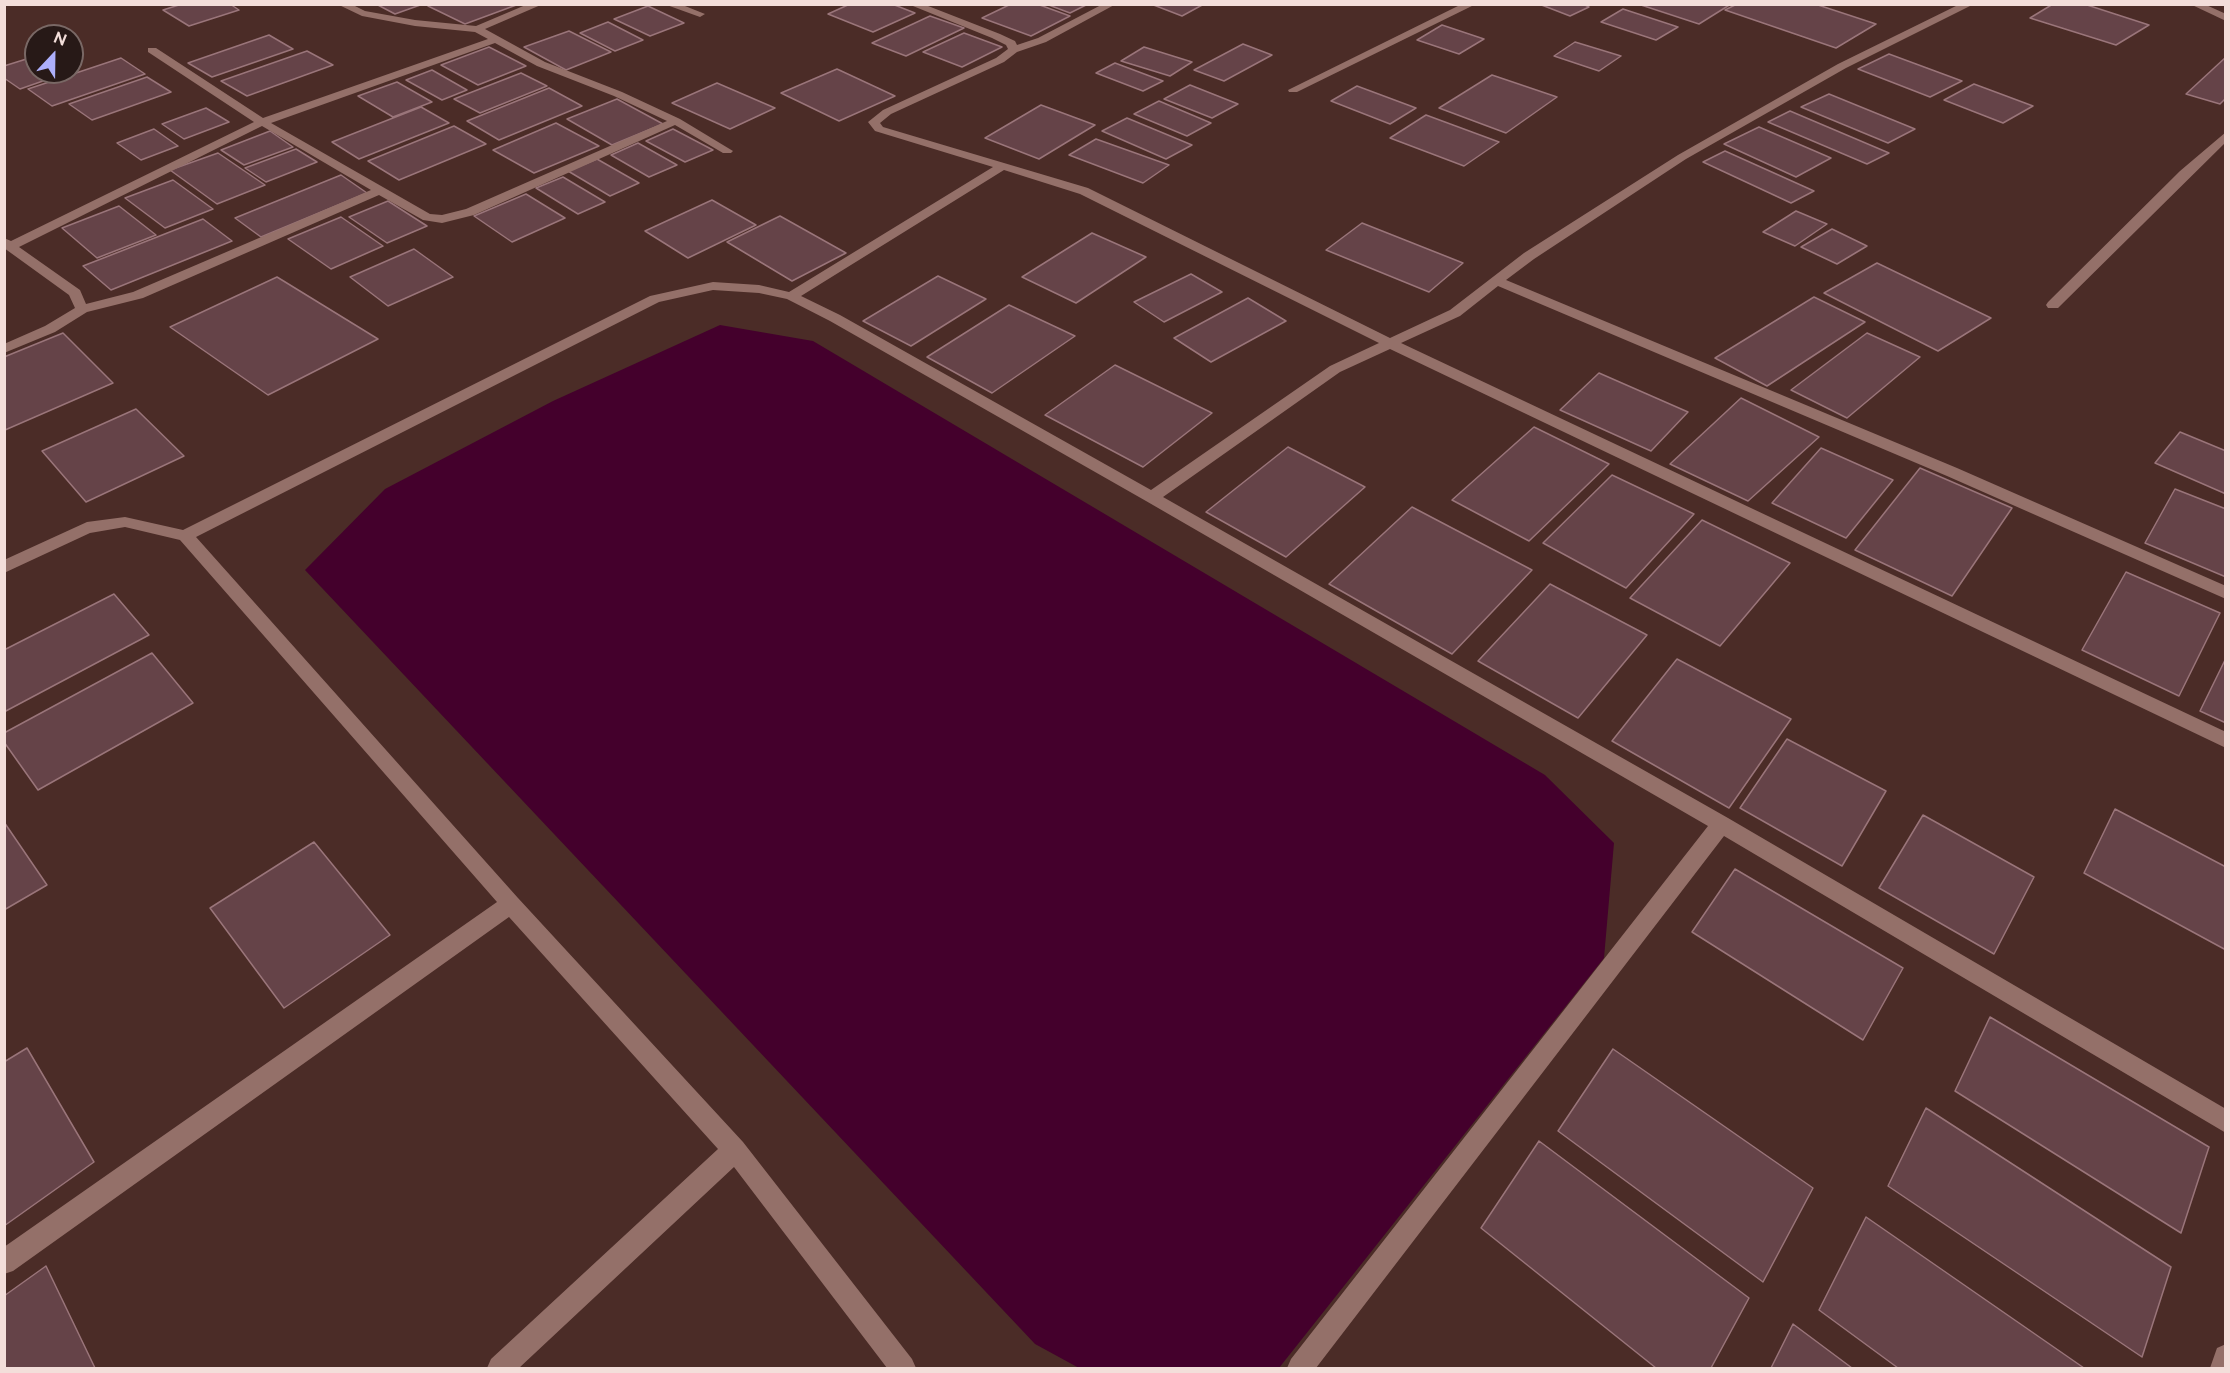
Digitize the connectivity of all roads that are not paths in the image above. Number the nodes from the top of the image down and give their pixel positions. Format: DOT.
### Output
graph roads {
  1 [pos="342,4"];
  2 [pos="538,4"];
  3 [pos="669,4"];
  4 [pos="913,4"];
  5 [pos="1110,4"];
  6 [pos="1472,4"];
  7 [pos="1969,4"];
  8 [pos="2195,4"];
  9 [pos="700,14"];
  10 [pos="2226,18"];
  11 [pos="477,29"];
  12 [pos="494,40"];
  13 [pos="152,50"];
  14 [pos="1013,50"];
  15 [pos="1293,90"];
  16 [pos="676,121"];
  17 [pos="262,122"];
  18 [pos="2226,135"];
  19 [pos="727,151"];
  20 [pos="1001,166"];
  21 [pos="380,190"];
  22 [pos="8,244"];
  23 [pos="1497,281"];
  24 [pos="791,296"];
  25 [pos="2053,305"];
  26 [pos="82,309"];
  27 [pos="1389,343"];
  28 [pos="4,349"];
  29 [pos="1152,497"];
  30 [pos="184,536"];
  31 [pos="4,567"];
  32 [pos="2226,593"];
  33 [pos="2226,741"];
  34 [pos="1721,824"];
  35 [pos="511,904"];
  36 [pos="2226,1122"];
  37 [pos="735,1150"];
  38 [pos="4,1262"];
  39 [pos="2226,1357"];
  40 [pos="500,1368"];
  41 [pos="903,1368"];
  42 [pos="1300,1368"];
  43 [pos="2223,1368"];
  1 -- 11 [label="street"];
  2 -- 11 [label="street"];
  3 -- 9 [label="street"];
  4 -- 14 [label="street"];
  5 -- 14 [label="street"];
  6 -- 15 [label="street"];
  7 -- 23 [label="street"];
  8 -- 10 [label="street"];
  11 -- 12 [label="street"];
  12 -- 16 [label="street"];
  12 -- 17 [label="street"];
  13 -- 17 [label="street"];
  14 -- 20 [label="street"];
  16 -- 19 [label="street"];
  16 -- 21 [label="street"];
  17 -- 21 [label="street"];
  17 -- 22 [label="street"];
  18 -- 25 [label="street"];
  20 -- 24 [label="street"];
  20 -- 27 [label="street"];
  21 -- 26 [label="street"];
  22 -- 26 [label="street"];
  23 -- 27 [label="street"];
  23 -- 32 [label="street"];
  24 -- 29 [label="street"];
  24 -- 30 [label="street"];
  26 -- 28 [label="street"];
  27 -- 29 [label="street"];
  27 -- 33 [label="street"];
  29 -- 34 [label="street"];
  30 -- 31 [label="street"];
  30 -- 35 [label="street"];
  34 -- 36 [label="street"];
  34 -- 42 [label="street"];
  35 -- 37 [label="street"];
  35 -- 38 [label="street"];
  37 -- 40 [label="street"];
  37 -- 41 [label="street"];
  39 -- 43 [label="street"];
}
